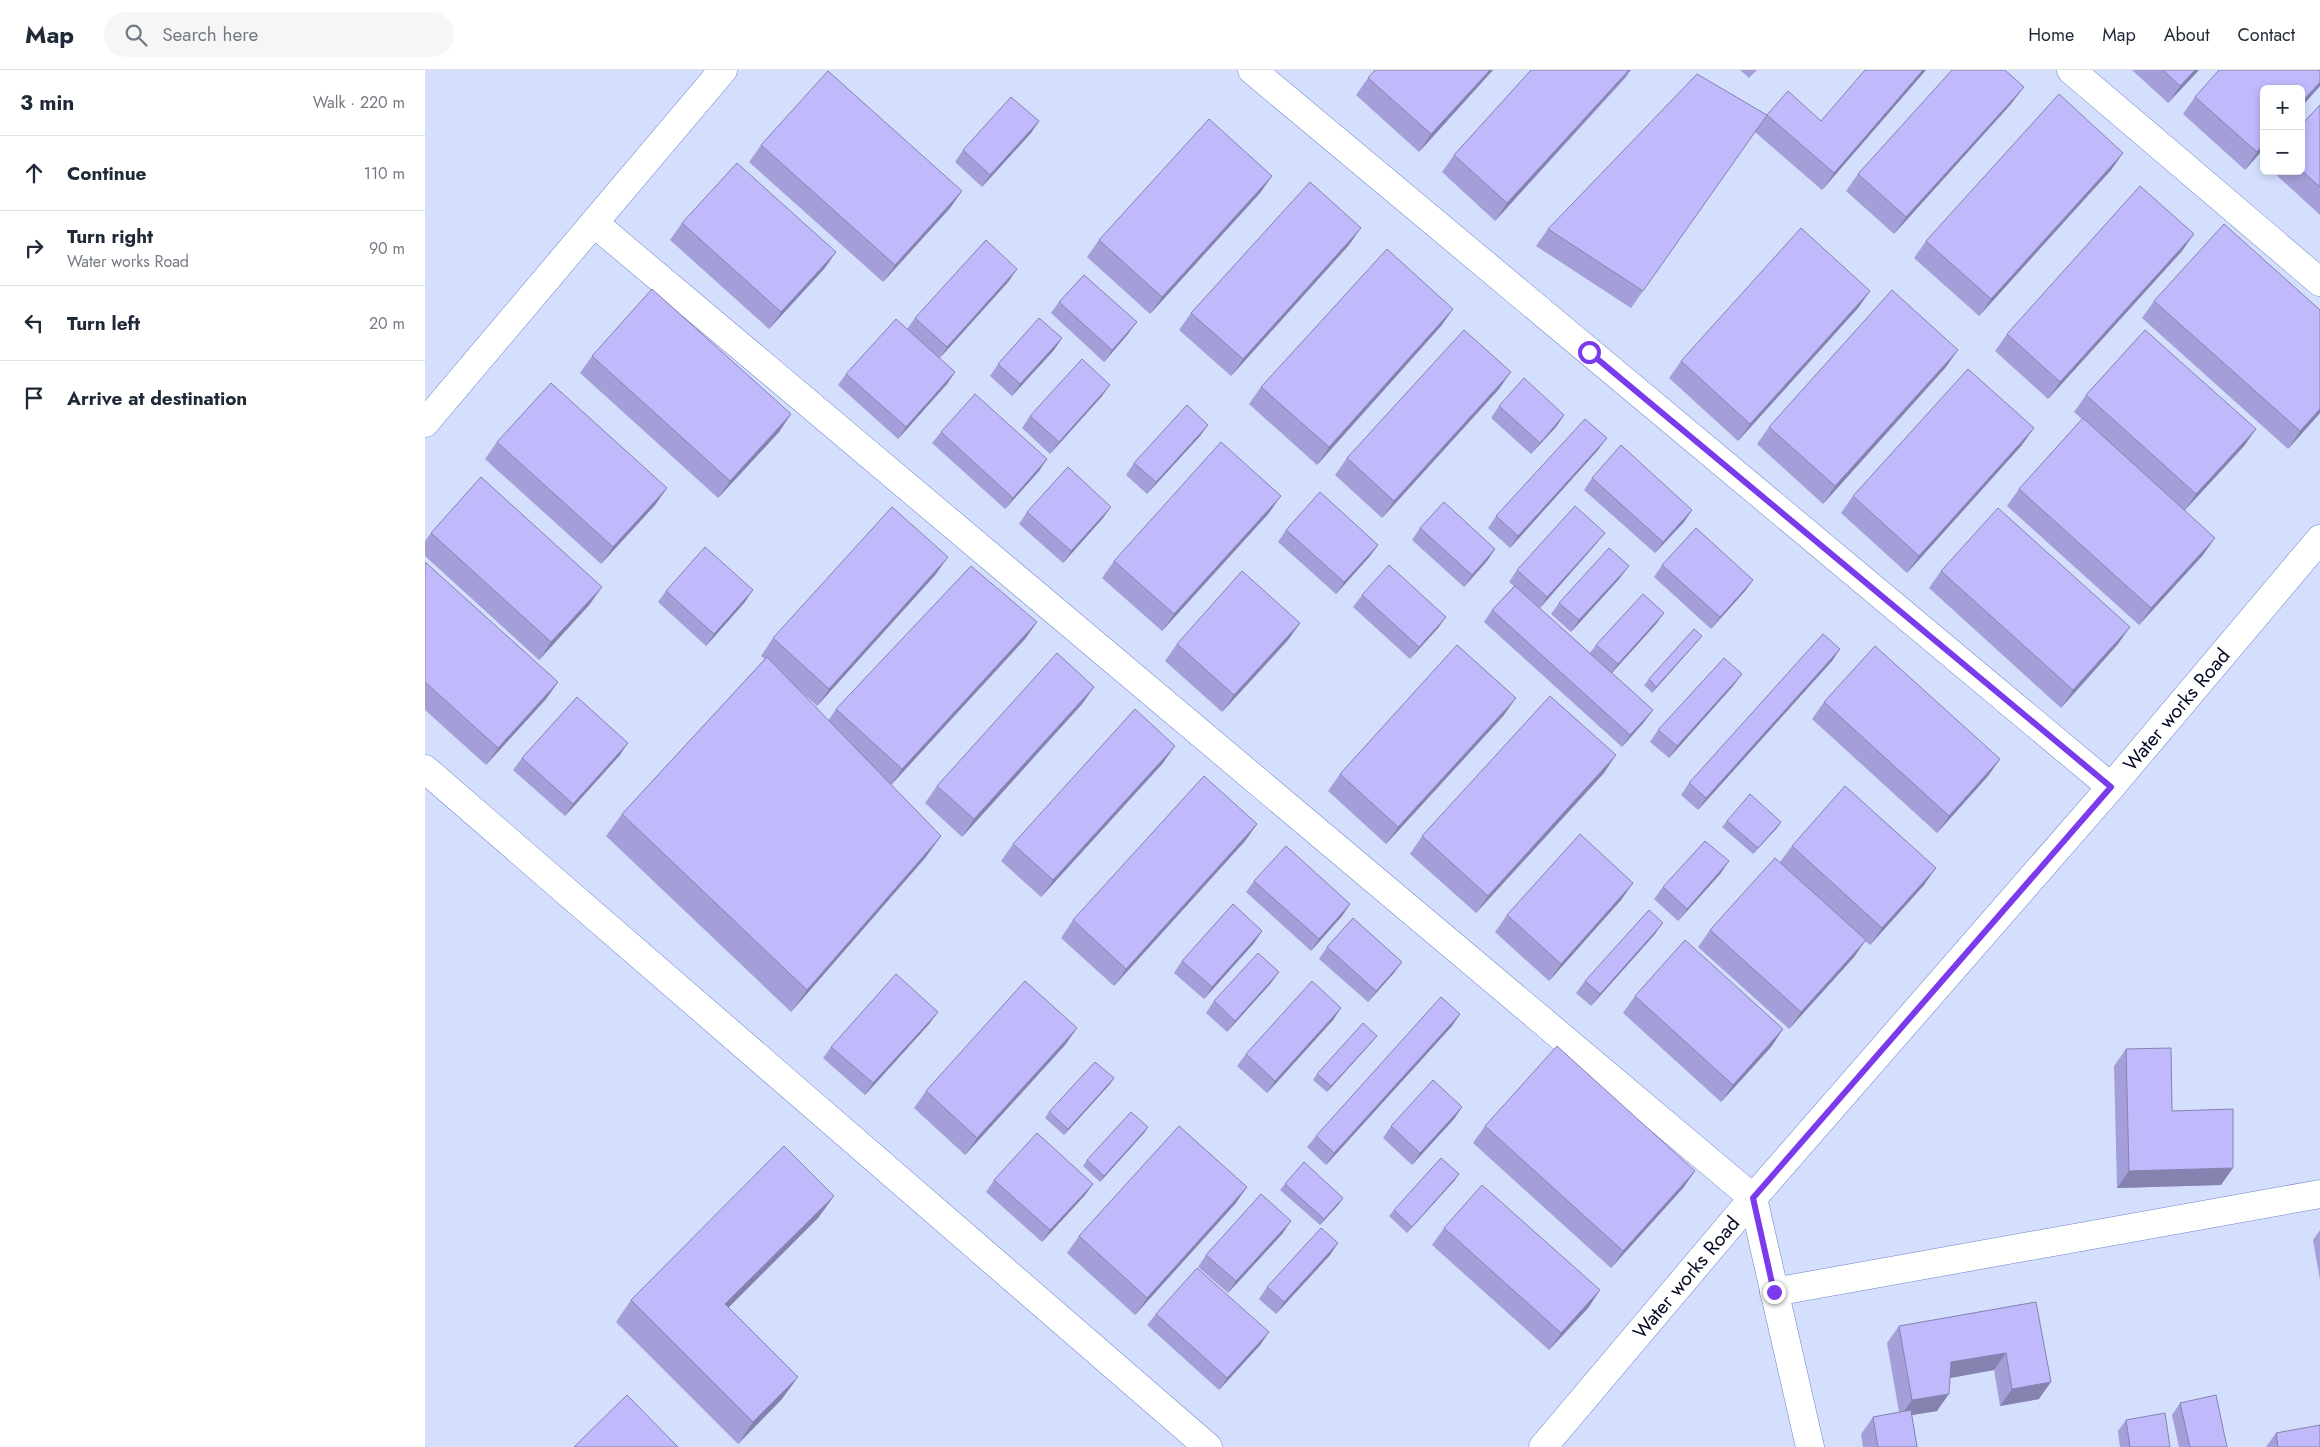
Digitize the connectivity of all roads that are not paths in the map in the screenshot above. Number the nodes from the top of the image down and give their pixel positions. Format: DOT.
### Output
graph roads {
  1 [pos="723,70"];
  2 [pos="1252,70"];
  3 [pos="2071,70"];
  4 [pos="594,223"];
  5 [pos="2320,282"];
  6 [pos="425,423"];
  7 [pos="2320,539"];
  8 [pos="425,769"];
  9 [pos="2111,787"];
  10 [pos="2320,1194"];
  11 [pos="1753,1198"];
  12 [pos="1774,1292"];
  13 [pos="1208,1447"];
  14 [pos="1543,1447"];
  15 [pos="1810,1447"];
  1 -- 4 [label="street"];
  2 -- 9 [label="street"];
  3 -- 5 [label="street"];
  4 -- 6 [label="street"];
  4 -- 11 [label="street"];
  7 -- 9 [label="street, Water works Road"];
  8 -- 13 [label="street"];
  9 -- 11 [label="street, Water works Road"];
  10 -- 12 [label="street"];
  11 -- 12 [label="street"];
  11 -- 14 [label="street, Water works Road"];
  12 -- 15 [label="street"];
}
